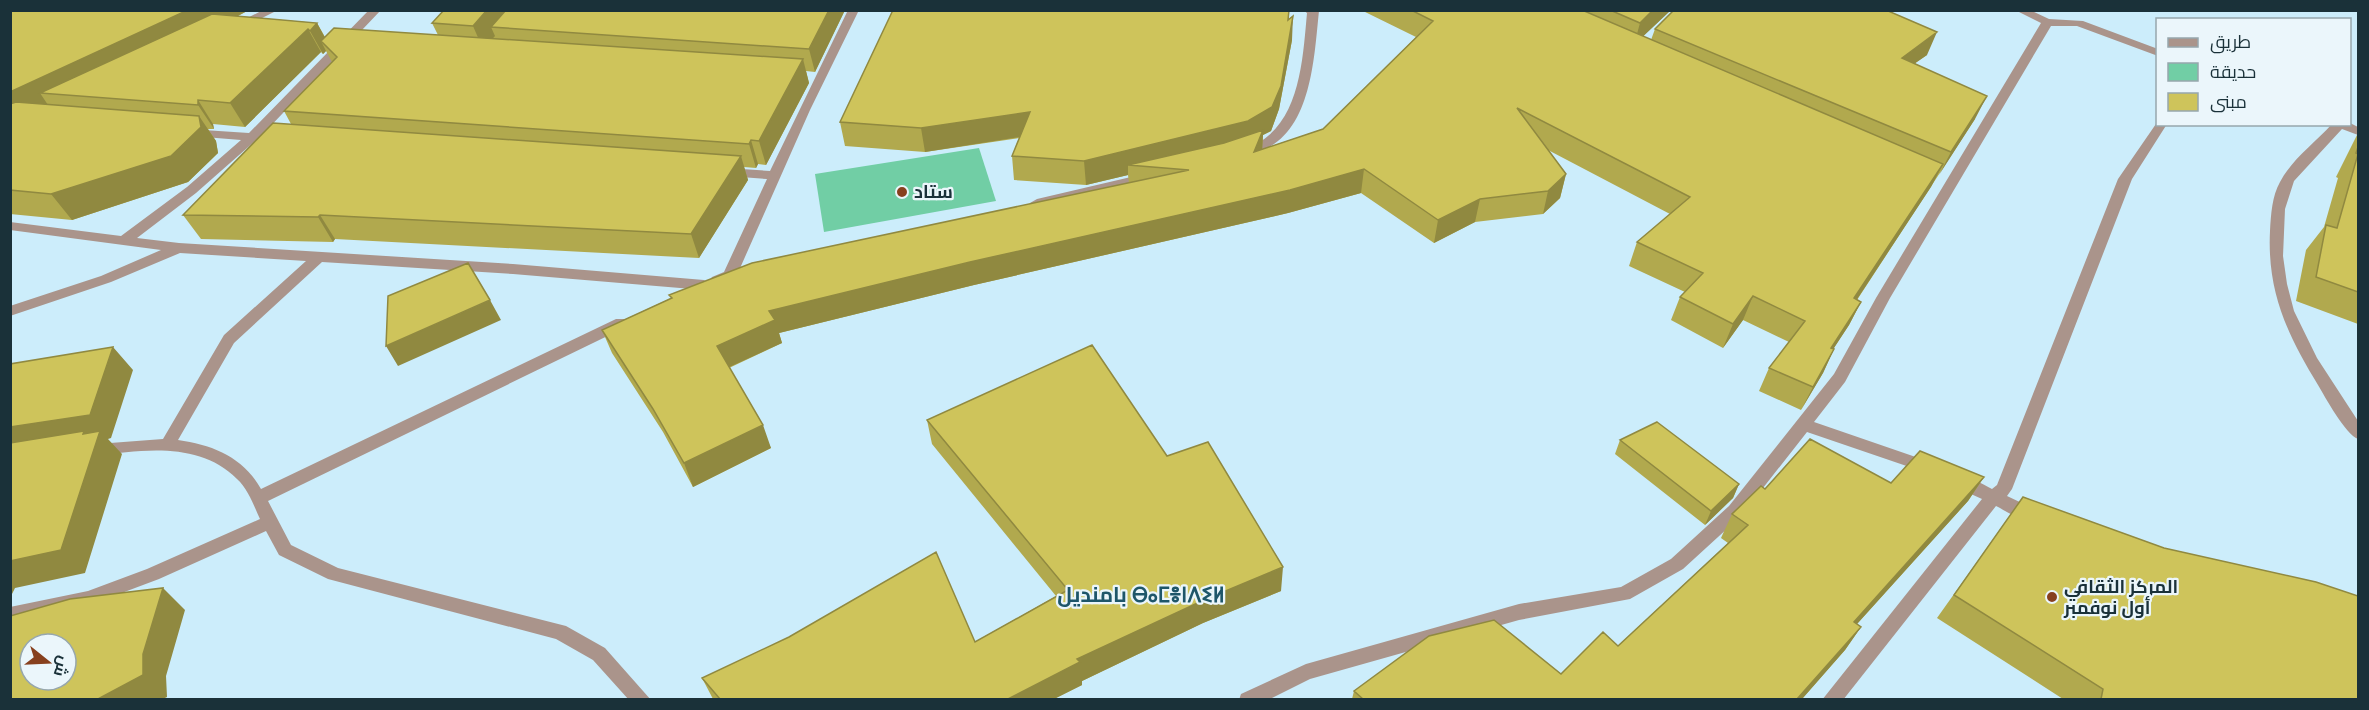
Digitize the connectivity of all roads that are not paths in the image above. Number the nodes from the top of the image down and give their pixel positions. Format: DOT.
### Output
graph roads {
  1 [pos="273,10"];
  2 [pos="376,10"];
  3 [pos="854,10"];
  4 [pos="2020,10"];
  5 [pos="1311,11"];
  6 [pos="2047,22"];
  7 [pos="226,31"];
  8 [pos="2156,52"];
  9 [pos="2160,126"];
  10 [pos="2338,126"];
  11 [pos="176,131"];
  12 [pos="252,137"];
  13 [pos="297,141"];
  14 [pos="1230,156"];
  15 [pos="716,171"];
  16 [pos="1158,174"];
  17 [pos="775,175"];
  18 [pos="1026,205"];
  19 [pos="10,226"];
  20 [pos="123,241"];
  21 [pos="179,248"];
  22 [pos="319,257"];
  23 [pos="753,269"];
  24 [pos="730,275"];
  25 [pos="704,285"];
  26 [pos="670,299"];
  27 [pos="10,311"];
  28 [pos="639,314"];
  29 [pos="1805,425"];
  30 [pos="2358,433"];
  31 [pos="167,445"];
  32 [pos="85,451"];
  33 [pos="258,498"];
  34 [pos="1992,499"];
  35 [pos="270,522"];
  36 [pos="2052,524"];
  37 [pos="10,615"];
  38 [pos="642,699"];
  39 [pos="1248,699"];
  40 [pos="1830,699"];
  1 -- 7 [label="street"];
  2 -- 12 [label="street"];
  3 -- 17 [label="street"];
  4 -- 6 [label="street"];
  5 -- 14 [label="street"];
  6 -- 8 [label="street"];
  6 -- 29 [label="street"];
  9 -- 34 [label="street"];
  10 -- 30 [label="street"];
  11 -- 12 [label="street"];
  12 -- 13 [label="street"];
  12 -- 20 [label="street"];
  15 -- 17 [label="street"];
  16 -- 18 [label="street"];
  17 -- 24 [label="street"];
  19 -- 20 [label="street"];
  20 -- 21 [label="street"];
  21 -- 22 [label="street"];
  21 -- 27 [label="street"];
  22 -- 25 [label="street"];
  22 -- 31 [label="street"];
  23 -- 24 [label="street"];
  24 -- 25 [label="street"];
  25 -- 26 [label="street"];
  28 -- 33 [label="street"];
  29 -- 34 [label="street"];
  29 -- 39 [label="street"];
  31 -- 32 [label="street"];
  31 -- 33 [label="street"];
  33 -- 35 [label="street"];
  34 -- 36 [label="street"];
  34 -- 40 [label="street"];
  35 -- 37 [label="street"];
  35 -- 38 [label="street"];
}
